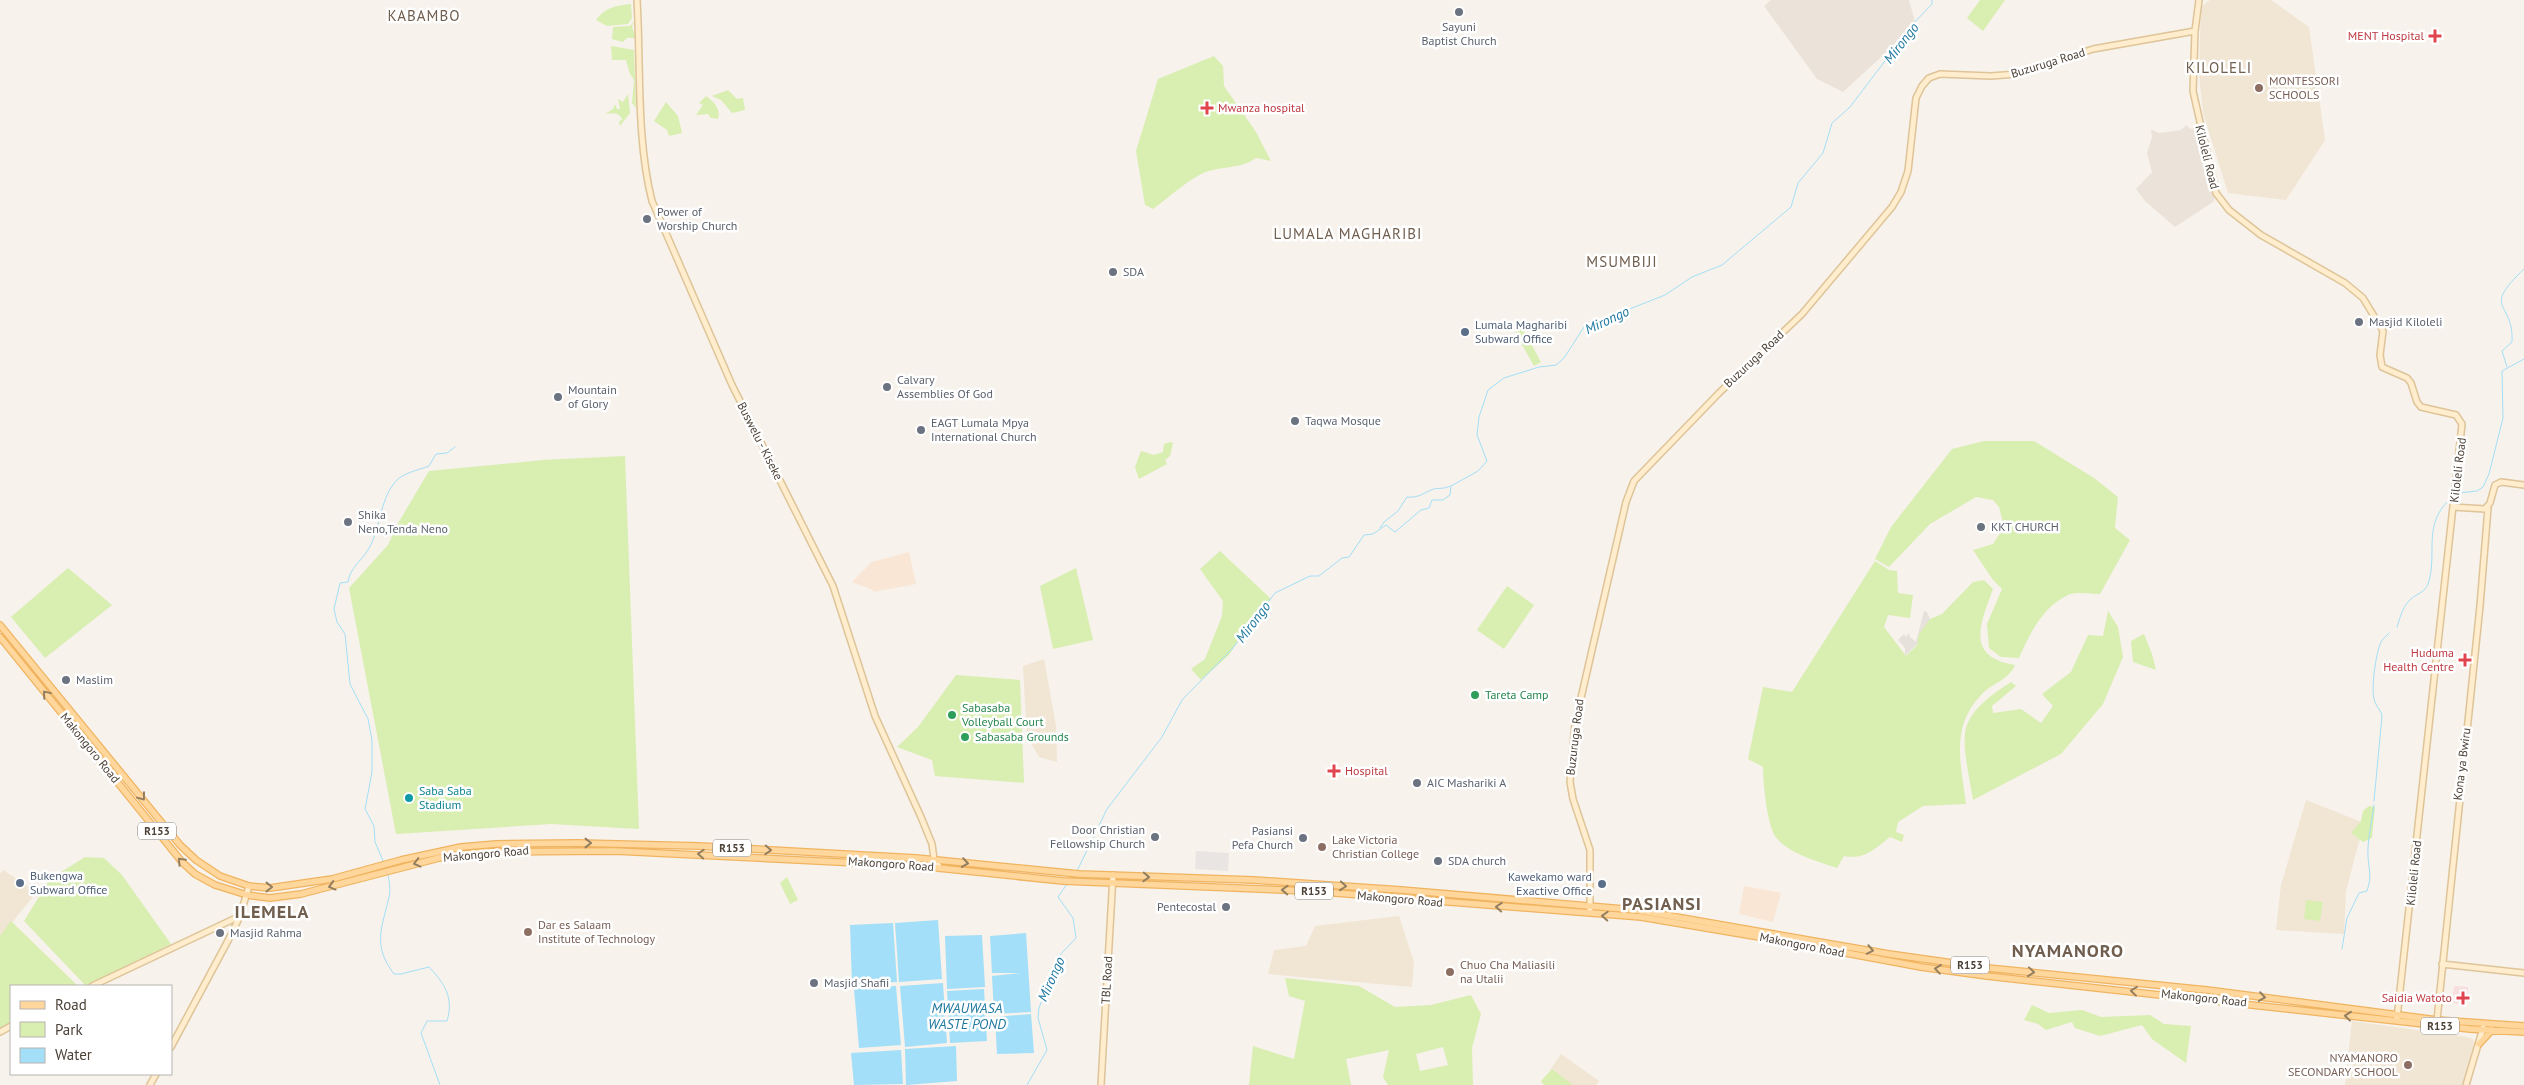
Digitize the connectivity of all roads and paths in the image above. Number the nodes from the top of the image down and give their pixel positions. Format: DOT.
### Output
graph roads {
  1 [pos="637,0"];
  2 [pos="2199,0"];
  3 [pos="2195,31"];
  4 [pos="2524,485"];
  5 [pos="2453,507"];
  6 [pos="2488,508"];
  7 [pos="0,625"];
  8 [pos="0,636"];
  9 [pos="934,859"];
  10 [pos="940,868"];
  11 [pos="1113,875"];
  12 [pos="1113,883"];
  13 [pos="249,886"];
  14 [pos="247,895"];
  15 [pos="1590,906"];
  16 [pos="1589,915"];
  17 [pos="240,916"];
  18 [pos="1720,927"];
  19 [pos="2442,964"];
  20 [pos="2524,973"];
  21 [pos="94,985"];
  22 [pos="2398,1014"];
  23 [pos="2437,1020"];
  24 [pos="2396,1021"];
  25 [pos="2524,1026"];
  26 [pos="2483,1027"];
  27 [pos="2470,1029"];
  28 [pos="2492,1030"];
  29 [pos="2524,1032"];
  30 [pos="2479,1044"];
  31 [pos="172,1045"];
  32 [pos="1101,1085"];
  33 [pos="2466,1085"];
  1 -- 9 [label="main road, Buswelu - Kiseke"];
  2 -- 3 [label="main road"];
  3 -- 5 [label="main road, Kiloleli Road"];
  3 -- 15 [label="main road, Buzuruga Road"];
  4 -- 6 [label="main road, Kona ya Bwiru"];
  5 -- 6 [label="main road"];
  5 -- 22 [label="main road, Kiloleli Road"];
  6 -- 19 [label="main road, Kona ya Bwiru"];
  7 -- 13 [label="main road, Makongoro Road / R153, one-way"];
  14 -- 8 [label="main road, Makongoro Road / R153, one-way"];
  9 -- 10 [label="main road, Buswelu - Kiseke"];
  9 -- 11 [label="main road, Makongoro Road / R153, one-way"];
  13 -- 9 [label="main road, Makongoro Road / R153, one-way"];
  10 -- 12 [label="main road, Makongoro Road / R153"];
  10 -- 14 [label="main road, Makongoro Road / R153, one-way"];
  11 -- 12 [label="main road, TBL Road"];
  11 -- 15 [label="main road, Makongoro Road / R153, one-way"];
  16 -- 12 [label="main road, Makongoro Road / R153, one-way"];
  12 -- 32 [label="main road, TBL Road"];
  13 -- 14 [label="main road"];
  14 -- 17 [label="main road"];
  15 -- 16 [label="main road, Buzuruga Road"];
  15 -- 18 [label="main road, Makongoro Road / R153"];
  18 -- 16 [label="main road, Makongoro Road / R153, one-way"];
  17 -- 21 [label="main road"];
  17 -- 31 [label="main road"];
  18 -- 22 [label="main road, Makongoro Road / R153, one-way"];
  24 -- 18 [label="main road, Makongoro Road / R153, one-way"];
  19 -- 20 [label="main road"];
  19 -- 23 [label="main road, Kona ya Bwiru"];
  22 -- 23 [label="main road, Makongoro Road / R153"];
  22 -- 24 [label="main road, Kiloleli Road"];
  23 -- 26 [label="main road, Makongoro Road / R153"];
  24 -- 27 [label="main road, Makongoro Road / R153"];
  25 -- 26 [label="main road, Makongoro Road / R153"];
  26 -- 27 [label="main road, Makongoro Road / R153"];
  26 -- 28 [label="main road, Makongoro Road / R153"];
  26 -- 30 [label="main road"];
  27 -- 30 [label="main road"];
  28 -- 29 [label="main road, Makongoro Road / R153"];
  28 -- 30 [label="main road"];
  30 -- 33 [label="main road"];
}
